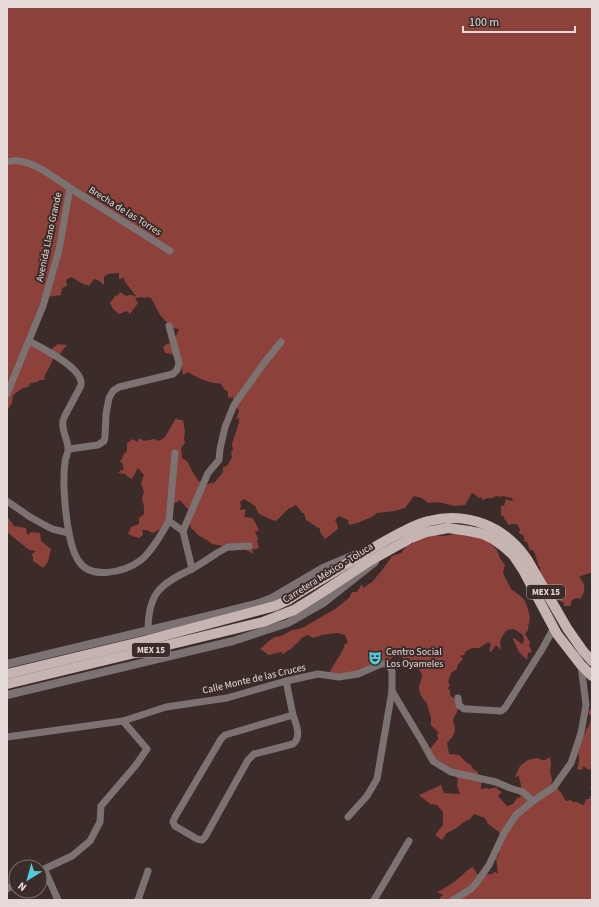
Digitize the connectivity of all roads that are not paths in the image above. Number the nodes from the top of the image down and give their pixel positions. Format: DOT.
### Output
graph roads {
  1 [pos="7,162"];
  2 [pos="70,188"];
  3 [pos="170,251"];
  4 [pos="169,326"];
  5 [pos="29,341"];
  6 [pos="281,342"];
  7 [pos="7,394"];
  8 [pos="69,449"];
  9 [pos="175,453"];
  10 [pos="7,501"];
  11 [pos="169,521"];
  12 [pos="183,531"];
  13 [pos="69,533"];
  14 [pos="249,546"];
  15 [pos="370,549"];
  16 [pos="388,551"];
  17 [pos="192,569"];
  18 [pos="554,628"];
  19 [pos="148,631"];
  20 [pos="592,661"];
  21 [pos="7,664"];
  22 [pos="581,666"];
  23 [pos="7,674"];
  24 [pos="592,676"];
  25 [pos="286,681"];
  26 [pos="7,684"];
  27 [pos="392,691"];
  28 [pos="7,695"];
  29 [pos="458,698"];
  30 [pos="293,715"];
  31 [pos="123,722"];
  32 [pos="7,737"];
  33 [pos="533,801"];
  34 [pos="348,817"];
  35 [pos="409,841"];
  36 [pos="48,867"];
  37 [pos="148,871"];
  38 [pos="48,878"];
  39 [pos="58,900"];
  40 [pos="138,900"];
  41 [pos="374,900"];
  42 [pos="453,900"];
  1 -- 2 [label="street, Avenida Llano Grande"];
  2 -- 3 [label="street, Brecha de las Torres"];
  2 -- 5 [label="street, Avenida Llano Grande"];
  4 -- 8 [label="street"];
  5 -- 7 [label="street, Avenida Llano Grande"];
  5 -- 8 [label="street"];
  6 -- 12 [label="street"];
  8 -- 13 [label="street"];
  9 -- 11 [label="street"];
  10 -- 13 [label="street"];
  11 -- 12 [label="street"];
  11 -- 13 [label="street"];
  12 -- 17 [label="street"];
  14 -- 17 [label="street"];
  15 -- 19 [label="street"];
  15 -- 20 [label="main road, Carretera México - Toluca / MEX 15"];
  15 -- 23 [label="main road, Carretera México - Toluca / MEX 15"];
  16 -- 18 [label="main road, Carretera México - Toluca / MEX 15"];
  16 -- 26 [label="main road, Carretera México - Toluca / MEX 15"];
  16 -- 28 [label="street"];
  17 -- 19 [label="street"];
  18 -- 22 [label="main road, Carretera México - Toluca / MEX 15"];
  18 -- 29 [label="street"];
  19 -- 21 [label="street"];
  22 -- 24 [label="main road, Carretera México - Toluca / MEX 15"];
  22 -- 33 [label="street"];
  25 -- 27 [label="street, Calle Monte de las Cruces"];
  25 -- 30 [label="street"];
  25 -- 31 [label="street, Calle Monte de las Cruces"];
  27 -- 33 [label="street"];
  27 -- 34 [label="street"];
  30 -- 30 [label="street"];
  31 -- 32 [label="street, Calle Monte de las Cruces"];
  31 -- 36 [label="street"];
  33 -- 42 [label="street"];
  35 -- 41 [label="street"];
  37 -- 40 [label="street"];
  38 -- 39 [label="street"];
}
